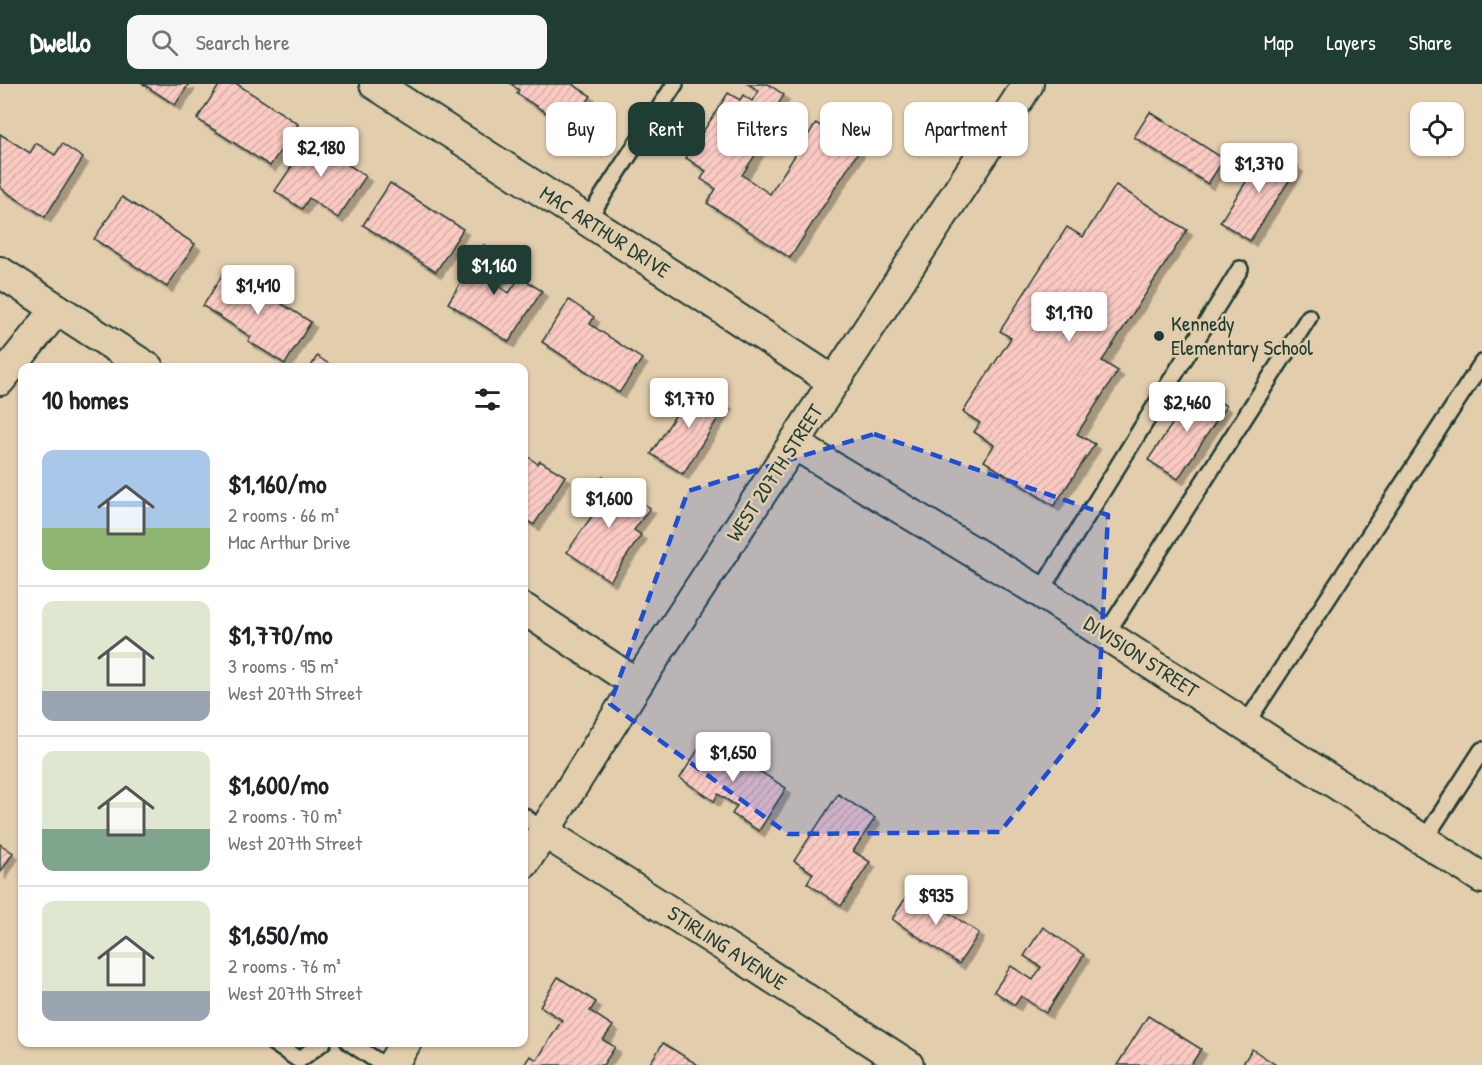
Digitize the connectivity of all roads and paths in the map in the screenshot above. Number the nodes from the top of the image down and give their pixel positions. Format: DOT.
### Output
graph roads {
  1 [pos="375,84"];
  2 [pos="675,84"];
  3 [pos="1028,84"];
  4 [pos="587,220"];
  5 [pos="1240,269"];
  6 [pos="0,272"];
  7 [pos="57,309"];
  8 [pos="1309,317"];
  9 [pos="140,363"];
  10 [pos="1482,363"];
  11 [pos="0,380"];
  12 [pos="834,382"];
  13 [pos="794,444"];
  14 [pos="1040,592"];
  15 [pos="528,612"];
  16 [pos="1106,634"];
  17 [pos="637,684"];
  18 [pos="1245,724"];
  19 [pos="1482,750"];
  20 [pos="534,824"];
  21 [pos="1424,840"];
  22 [pos="528,847"];
  23 [pos="1481,874"];
  24 [pos="280,1047"];
  25 [pos="316,1047"];
  26 [pos="356,1047"];
  27 [pos="403,1047"];
  28 [pos="383,1065"];
  29 [pos="392,1065"];
  30 [pos="908,1065"];
  1 -- 4 [label="street, MAC ARTHUR DRIVE"];
  2 -- 4 [label="lane"];
  3 -- 12 [label="street, WEST 207TH STREET"];
  4 -- 12 [label="street, MAC ARTHUR DRIVE"];
  5 -- 14 [label="lane"];
  6 -- 7 [label="street"];
  7 -- 9 [label="street"];
  7 -- 11 [label="street"];
  8 -- 16 [label="lane"];
  10 -- 18 [label="lane"];
  12 -- 13 [label="street, WEST 207TH STREET"];
  13 -- 14 [label="street, DIVISION STREET"];
  13 -- 17 [label="street, WEST 207TH STREET"];
  14 -- 16 [label="street, DIVISION STREET"];
  15 -- 17 [label="street"];
  16 -- 18 [label="street, DIVISION STREET"];
  17 -- 20 [label="street, WEST 207TH STREET"];
  18 -- 21 [label="street, DIVISION STREET"];
  19 -- 21 [label="lane"];
  20 -- 22 [label="street, WEST 207TH STREET"];
  20 -- 30 [label="street, STIRLING AVENUE"];
  21 -- 23 [label="street, DIVISION STREET"];
  24 -- 25 [label="lane"];
  26 -- 28 [label="lane"];
  27 -- 29 [label="street"];
}
